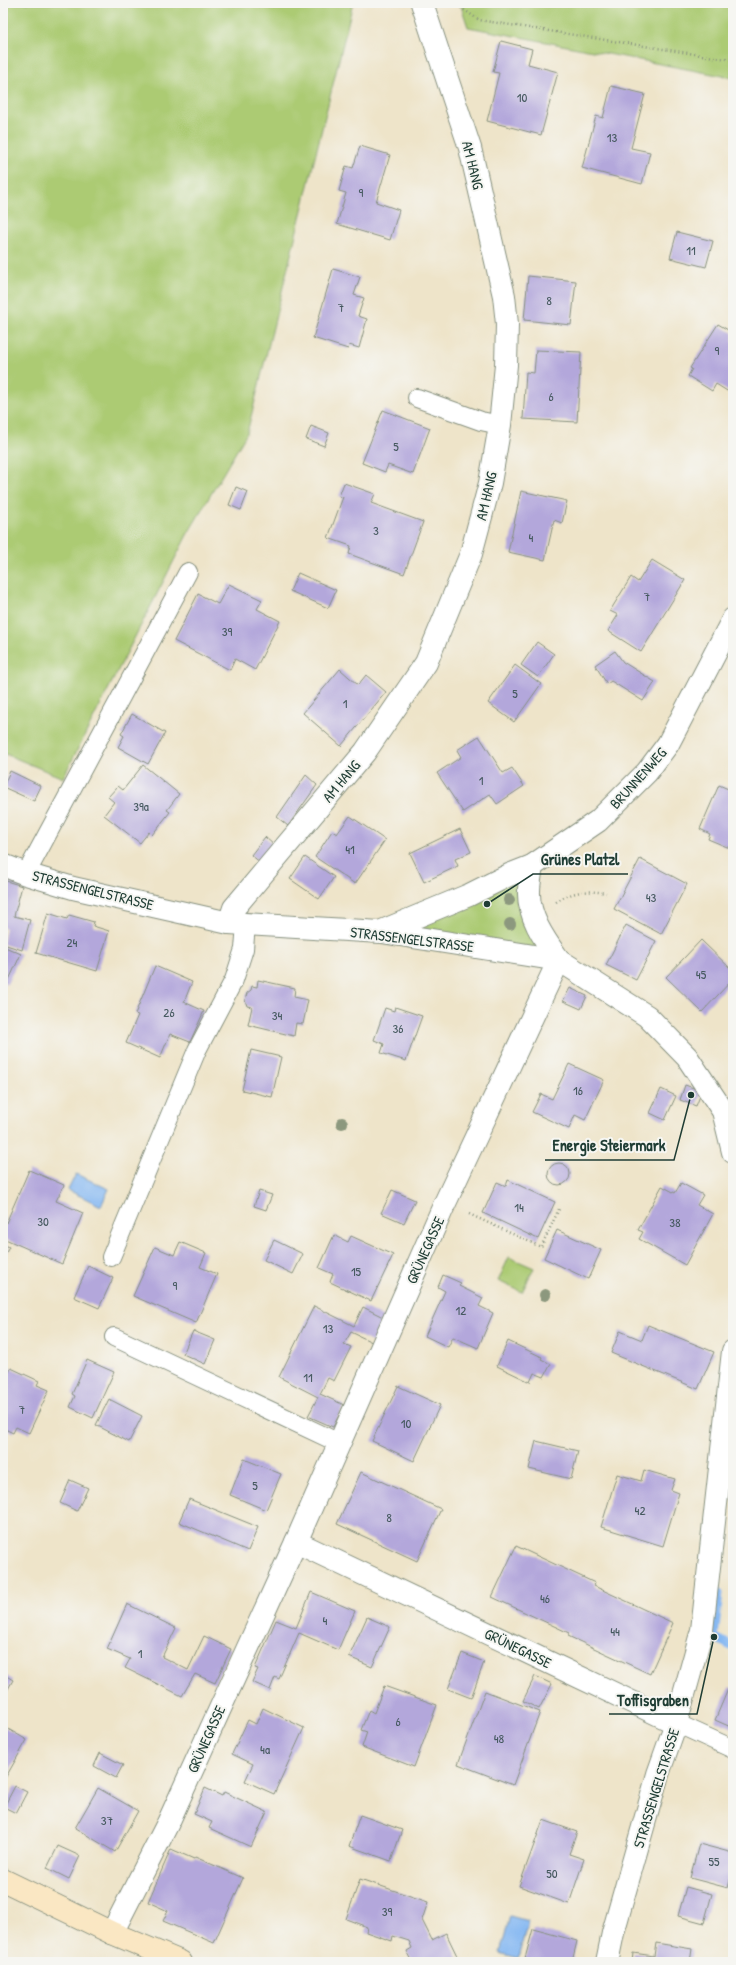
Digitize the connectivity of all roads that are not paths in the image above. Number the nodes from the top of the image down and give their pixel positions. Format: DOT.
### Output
graph roads {
  1 [pos="422,3"];
  2 [pos="417,398"];
  3 [pos="500,425"];
  4 [pos="188,572"];
  5 [pos="733,619"];
  6 [pos="3,865"];
  7 [pos="532,866"];
  8 [pos="26,874"];
  9 [pos="238,923"];
  10 [pos="381,932"];
  11 [pos="559,960"];
  12 [pos="728,1112"];
  13 [pos="733,1152"];
  14 [pos="111,1257"];
  15 [pos="114,1337"];
  16 [pos="733,1351"];
  17 [pos="339,1443"];
  18 [pos="296,1542"];
  19 [pos="676,1723"];
  20 [pos="733,1748"];
  21 [pos="3,1880"];
  22 [pos="112,1933"];
  23 [pos="181,1962"];
  24 [pos="607,1962"];
  1 -- 3 [label="street, AM HANG"];
  2 -- 3 [label="lane"];
  3 -- 9 [label="street, AM HANG"];
  4 -- 8 [label="lane"];
  5 -- 7 [label="street, BRUNNENWEG"];
  6 -- 8 [label="street, STRASSENGELSTRASSE"];
  7 -- 10 [label="street, BRUNNENWEG"];
  7 -- 11 [label="street"];
  8 -- 9 [label="street, STRASSENGELSTRASSE"];
  9 -- 10 [label="street, STRASSENGELSTRASSE"];
  9 -- 14 [label="lane"];
  10 -- 11 [label="street, STRASSENGELSTRASSE"];
  11 -- 12 [label="street, STRASSENGELSTRASSE"];
  11 -- 17 [label="street, GRÜNEGASSE"];
  12 -- 13 [label="street, STRASSENGELSTRASSE"];
  15 -- 17 [label="lane"];
  16 -- 19 [label="street, STRASSENGELSTRASSE"];
  17 -- 18 [label="street, GRÜNEGASSE"];
  18 -- 19 [label="street, GRÜNEGASSE"];
  18 -- 22 [label="street, GRÜNEGASSE"];
  19 -- 20 [label="lane"];
  19 -- 24 [label="street, STRASSENGELSTRASSE"];
  21 -- 22 [label="main road"];
  22 -- 23 [label="main road"];
}
